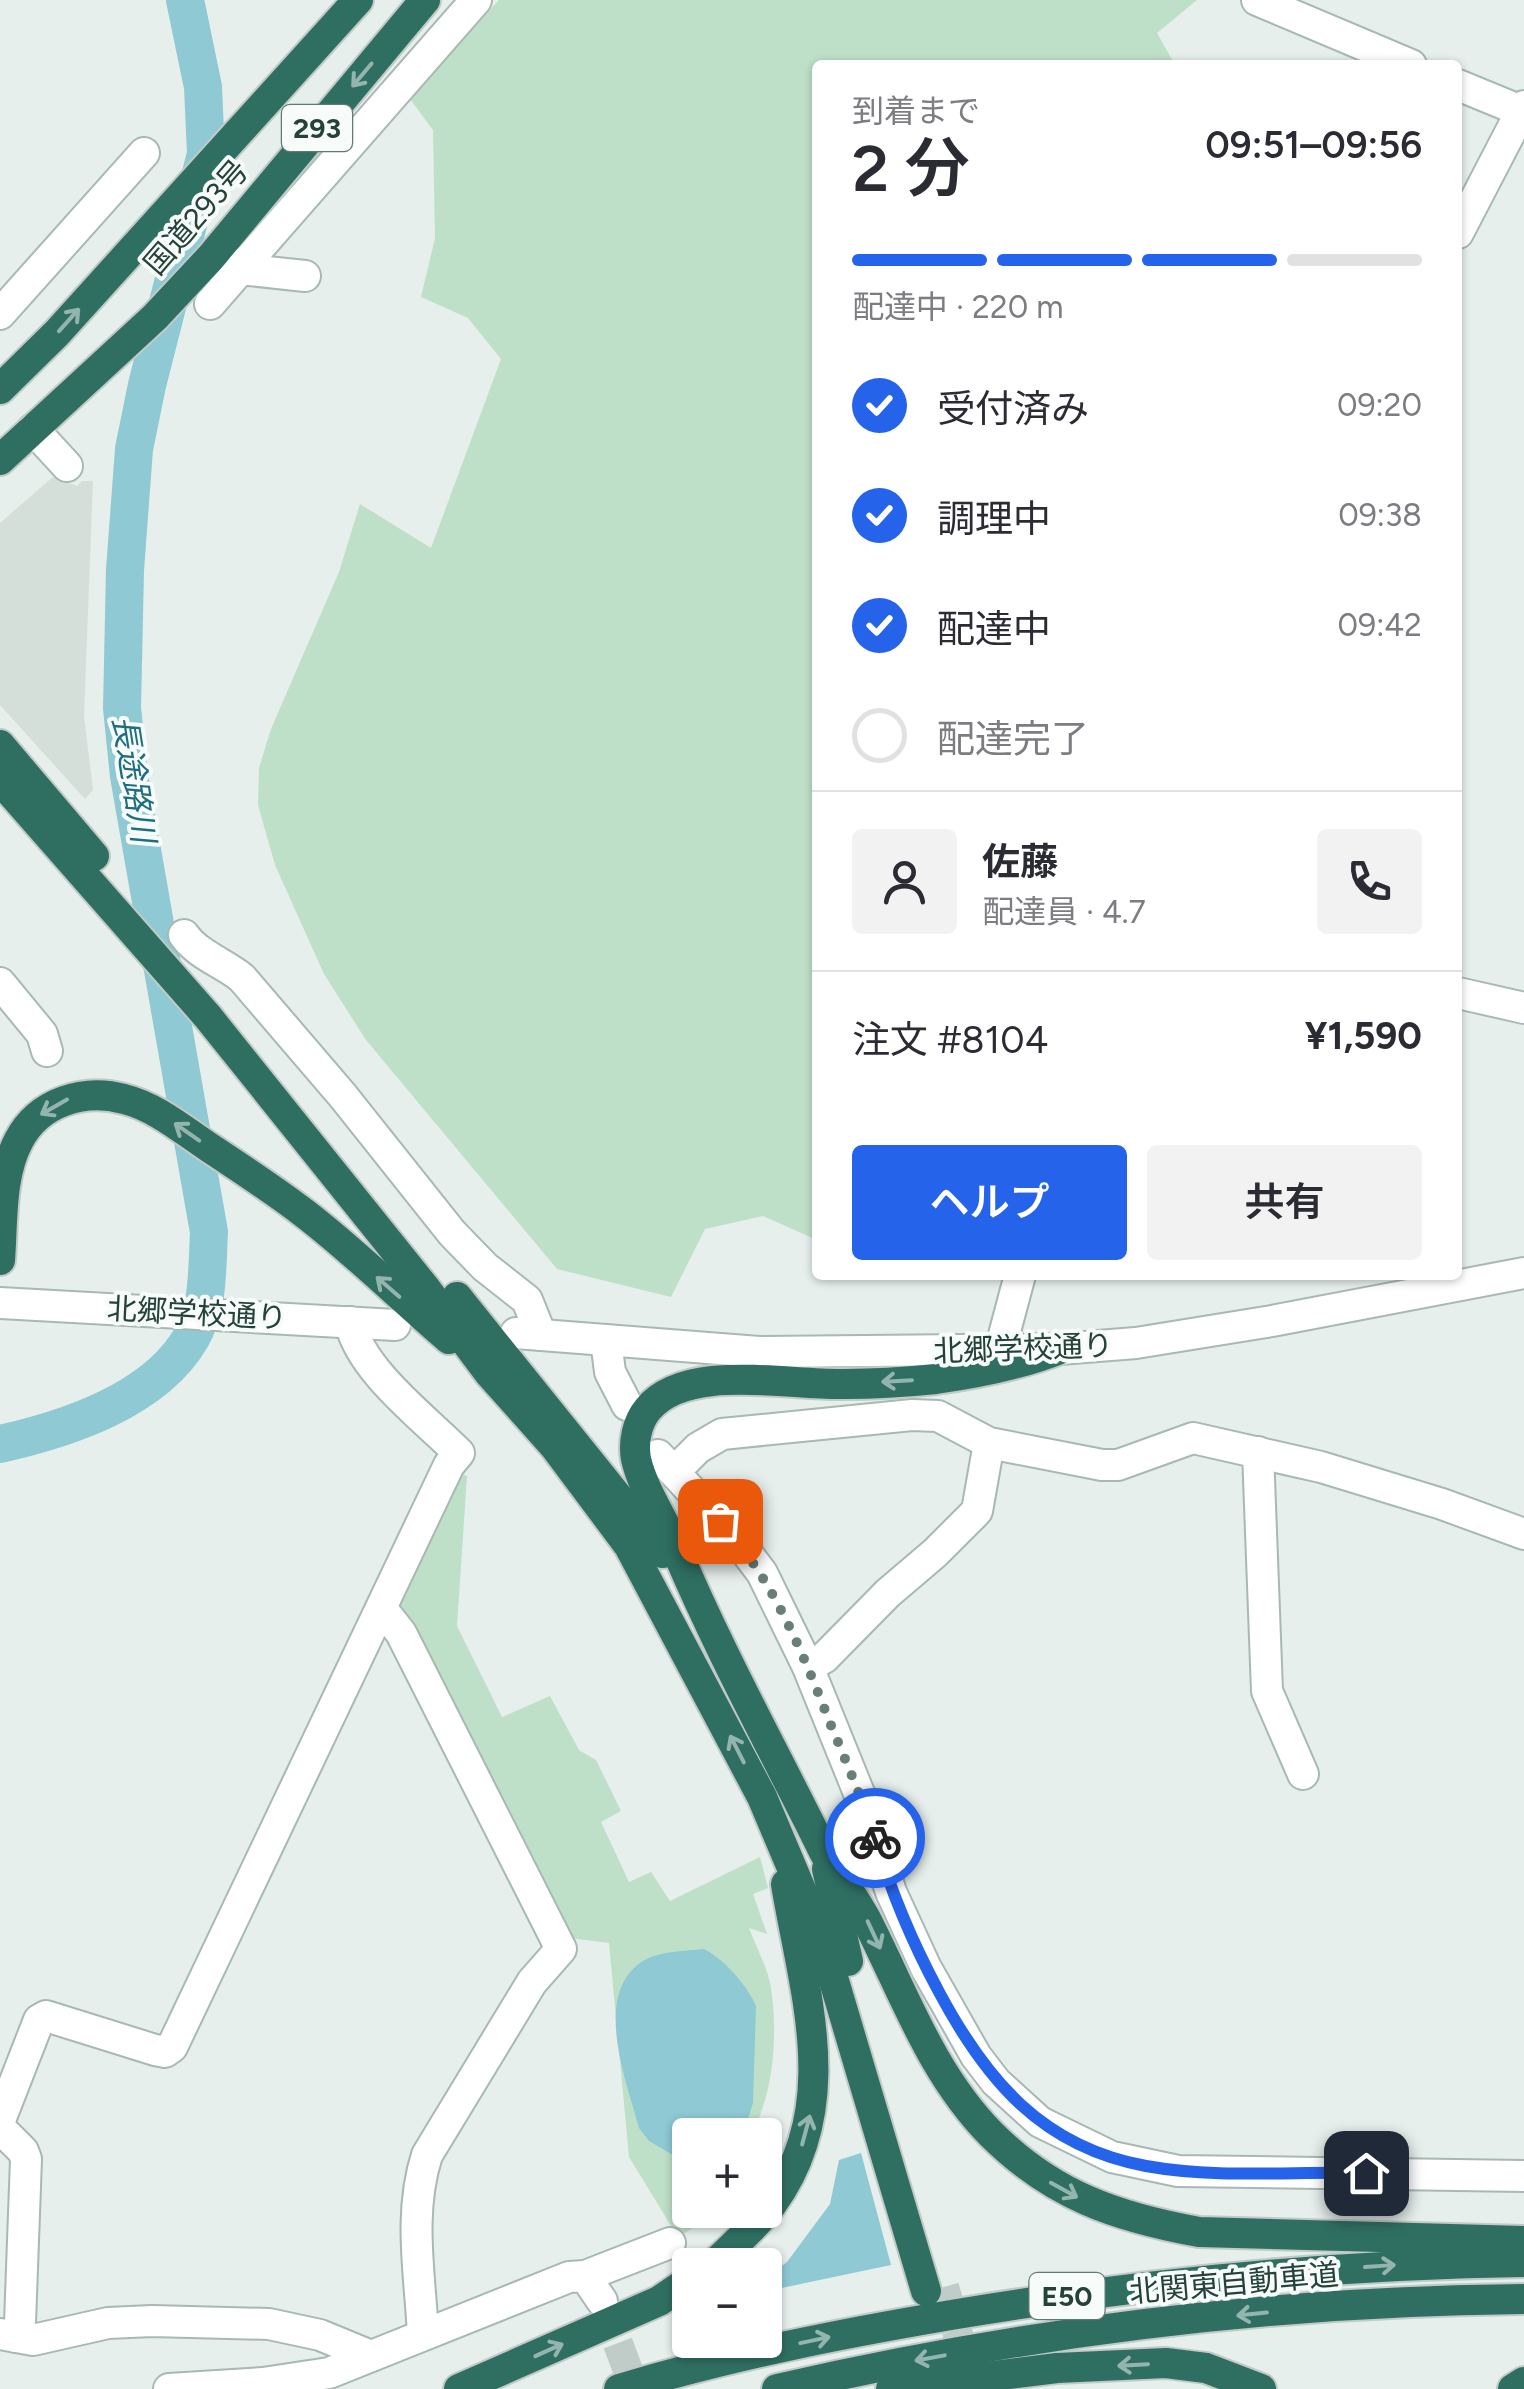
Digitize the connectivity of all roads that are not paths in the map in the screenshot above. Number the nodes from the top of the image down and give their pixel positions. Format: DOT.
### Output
graph roads {
  1 [pos="358,0"];
  2 [pos="425,0"];
  3 [pos="476,0"];
  4 [pos="1257,0"];
  5 [pos="1399,60"];
  6 [pos="1462,86"];
  7 [pos="1523,109"];
  8 [pos="144,153"];
  9 [pos="1462,225"];
  10 [pos="243,263"];
  11 [pos="305,276"];
  12 [pos="210,304"];
  13 [pos="0,314"];
  14 [pos="0,389"];
  15 [pos="33,429"];
  16 [pos="0,460"];
  17 [pos="67,466"];
  18 [pos="0,745"];
  19 [pos="0,780"];
  20 [pos="115,895"];
  21 [pos="184,936"];
  22 [pos="0,983"];
  23 [pos="1462,994"];
  24 [pos="212,1008"];
  25 [pos="1524,1008"];
  26 [pos="47,1050"];
  27 [pos="0,1260"];
  28 [pos="1524,1272"];
  29 [pos="1019,1280"];
  30 [pos="0,1303"];
  31 [pos="350,1322"];
  32 [pos="395,1325"];
  33 [pos="606,1340"];
  34 [pos="1060,1349"];
  35 [pos="1003,1351"];
  36 [pos="489,1373"];
  37 [pos="628,1405"];
  38 [pos="989,1443"];
  39 [pos="1258,1452"];
  40 [pos="1524,1534"];
  41 [pos="696,1600"];
  42 [pos="382,1609"];
  43 [pos="808,1667"];
  44 [pos="1303,1774"];
  45 [pos="779,1837"];
  46 [pos="823,1852"];
  47 [pos="0,2120"];
  48 [pos="0,2128"];
  49 [pos="1524,2176"];
  50 [pos="1524,2241"];
  51 [pos="670,2243"];
  52 [pos="729,2248"];
  53 [pos="1524,2262"];
  54 [pos="672,2292"];
  55 [pos="1524,2299"];
  56 [pos="422,2335"];
  57 [pos="8,2336"];
  58 [pos="370,2356"];
  59 [pos="1524,2382"];
  60 [pos="169,2389"];
  61 [pos="459,2389"];
  62 [pos="619,2389"];
  63 [pos="777,2389"];
  64 [pos="891,2389"];
  65 [pos="1261,2389"];
  66 [pos="1512,2389"];
  14 -- 1 [label="highway, 国道293号 / 293, one-way"];
  2 -- 15 [label="highway, 国道293号 / 293, one-way"];
  3 -- 10 [label="street"];
  4 -- 5 [label="street"];
  6 -- 7 [label="street"];
  7 -- 9 [label="street"];
  8 -- 13 [label="street"];
  10 -- 11 [label="street"];
  10 -- 12 [label="street"];
  15 -- 16 [label="highway, 国道293号 / 293"];
  15 -- 17 [label="street"];
  18 -- 20 [label="highway"];
  19 -- 20 [label="highway"];
  20 -- 24 [label="highway"];
  21 -- 33 [label="street, 北郷学校通り"];
  22 -- 26 [label="street"];
  23 -- 25 [label="street"];
  24 -- 36 [label="highway"];
  24 -- 41 [label="highway"];
  36 -- 27 [label="highway, one-way"];
  28 -- 34 [label="street, 北郷学校通り"];
  29 -- 35 [label="street"];
  30 -- 31 [label="street, 北郷学校通り"];
  31 -- 32 [label="street, 北郷学校通り"];
  31 -- 42 [label="street"];
  33 -- 35 [label="street, 北郷学校通り"];
  33 -- 37 [label="street"];
  34 -- 35 [label="street, 北郷学校通り"];
  34 -- 41 [label="highway, one-way"];
  45 -- 36 [label="highway, one-way"];
  38 -- 39 [label="street"];
  38 -- 43 [label="street"];
  38 -- 43 [label="street"];
  39 -- 40 [label="street"];
  39 -- 44 [label="street"];
  41 -- 46 [label="highway"];
  42 -- 47 [label="street"];
  42 -- 56 [label="street"];
  43 -- 49 [label="street"];
  45 -- 46 [label="highway"];
  52 -- 45 [label="highway, one-way"];
  46 -- 50 [label="highway, one-way"];
  48 -- 57 [label="street"];
  51 -- 56 [label="street"];
  62 -- 53 [label="highway, 北関東自動車道 / E50, one-way"];
  61 -- 54 [label="highway, one-way"];
  55 -- 63 [label="highway, 北関東自動車道 / E50, one-way"];
  56 -- 58 [label="street"];
  57 -- 58 [label="street"];
  58 -- 60 [label="street"];
  59 -- 66 [label="highway"];
  65 -- 64 [label="highway, one-way"];
}
